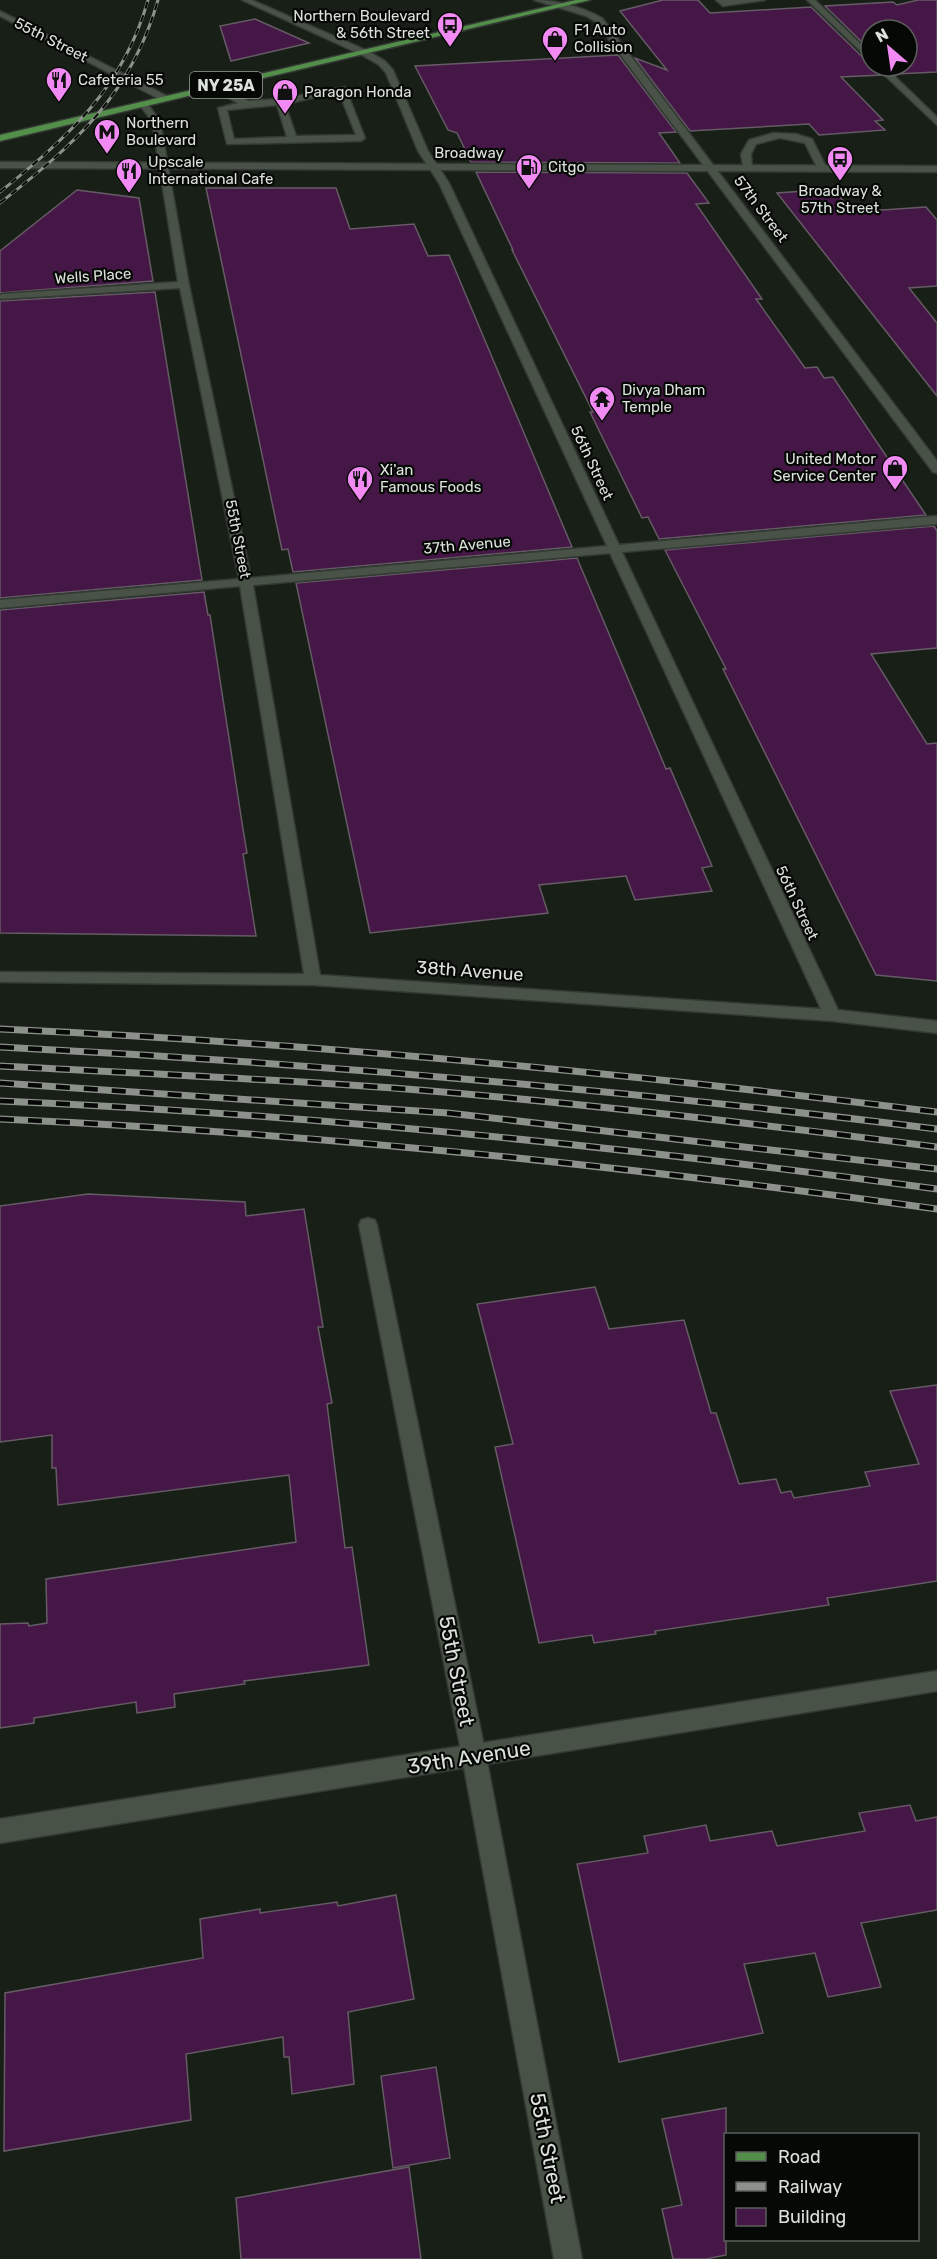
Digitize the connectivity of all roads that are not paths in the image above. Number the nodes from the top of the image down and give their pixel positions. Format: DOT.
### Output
graph roads {
  1 [pos="246,0"];
  2 [pos="538,0"];
  3 [pos="586,0"];
  4 [pos="720,0"];
  5 [pos="761,0"];
  6 [pos="811,0"];
  7 [pos="560,6"];
  8 [pos="0,13"];
  9 [pos="859,46"];
  10 [pos="365,53"];
  11 [pos="891,78"];
  12 [pos="216,88"];
  13 [pos="166,99"];
  14 [pos="279,102"];
  15 [pos="143,104"];
  16 [pos="247,104"];
  17 [pos="937,123"];
  18 [pos="0,138"];
  19 [pos="292,139"];
  20 [pos="0,165"];
  21 [pos="165,167"];
  22 [pos="434,168"];
  23 [pos="712,169"];
  24 [pos="747,169"];
  25 [pos="822,169"];
  26 [pos="937,169"];
  27 [pos="184,285"];
  28 [pos="3,297"];
  29 [pos="937,469"];
  30 [pos="937,520"];
  31 [pos="612,548"];
  32 [pos="246,583"];
  33 [pos="0,604"];
  34 [pos="0,977"];
  35 [pos="313,980"];
  36 [pos="832,1015"];
  37 [pos="937,1027"];
  38 [pos="368,1225"];
  39 [pos="937,1681"];
  40 [pos="474,1756"];
  41 [pos="0,1830"];
  42 [pos="568,2259"];
  1 -- 10 [label="street, 56th Street"];
  2 -- 7 [label="street, 57th Street"];
  3 -- 7 [label="main road, NY 25A"];
  4 -- 5 [label="street"];
  6 -- 9 [label="street"];
  7 -- 10 [label="main road, NY 25A"];
  7 -- 23 [label="street, 57th Street"];
  8 -- 13 [label="street, 55th Street"];
  10 -- 12 [label="main road, NY 25A"];
  10 -- 22 [label="street, 56th Street"];
  11 -- 17 [label="street"];
  12 -- 13 [label="main road, NY 25A"];
  12 -- 16 [label="street"];
  13 -- 15 [label="main road, NY 25A"];
  14 -- 16 [label="street"];
  14 -- 19 [label="street"];
  14 -- 19 [label="street"];
  15 -- 18 [label="main road, NY 25A"];
  15 -- 21 [label="street, 55th Street"];
  16 -- 19 [label="street"];
  20 -- 21 [label="street, Broadway"];
  21 -- 22 [label="street, Broadway"];
  21 -- 27 [label="street, 55th Street"];
  22 -- 23 [label="street, Broadway"];
  22 -- 31 [label="street, 56th Street"];
  23 -- 24 [label="street, Broadway"];
  23 -- 29 [label="street, 57th Street"];
  24 -- 25 [label="street, Broadway"];
  24 -- 25 [label="street"];
  25 -- 26 [label="street, Broadway"];
  27 -- 28 [label="street, Wells Place"];
  27 -- 32 [label="street, 55th Street"];
  30 -- 31 [label="street, 37th Avenue"];
  31 -- 32 [label="street, 37th Avenue"];
  31 -- 36 [label="street, 56th Street"];
  32 -- 33 [label="street, 37th Avenue"];
  32 -- 35 [label="street, 55th Street"];
  34 -- 35 [label="street, 38th Avenue"];
  35 -- 36 [label="street, 38th Avenue"];
  36 -- 37 [label="street, 38th Avenue"];
  38 -- 40 [label="street, 55th Street"];
  39 -- 40 [label="street, 39th Avenue"];
  40 -- 41 [label="street, 39th Avenue"];
  40 -- 42 [label="street, 55th Street"];
}
